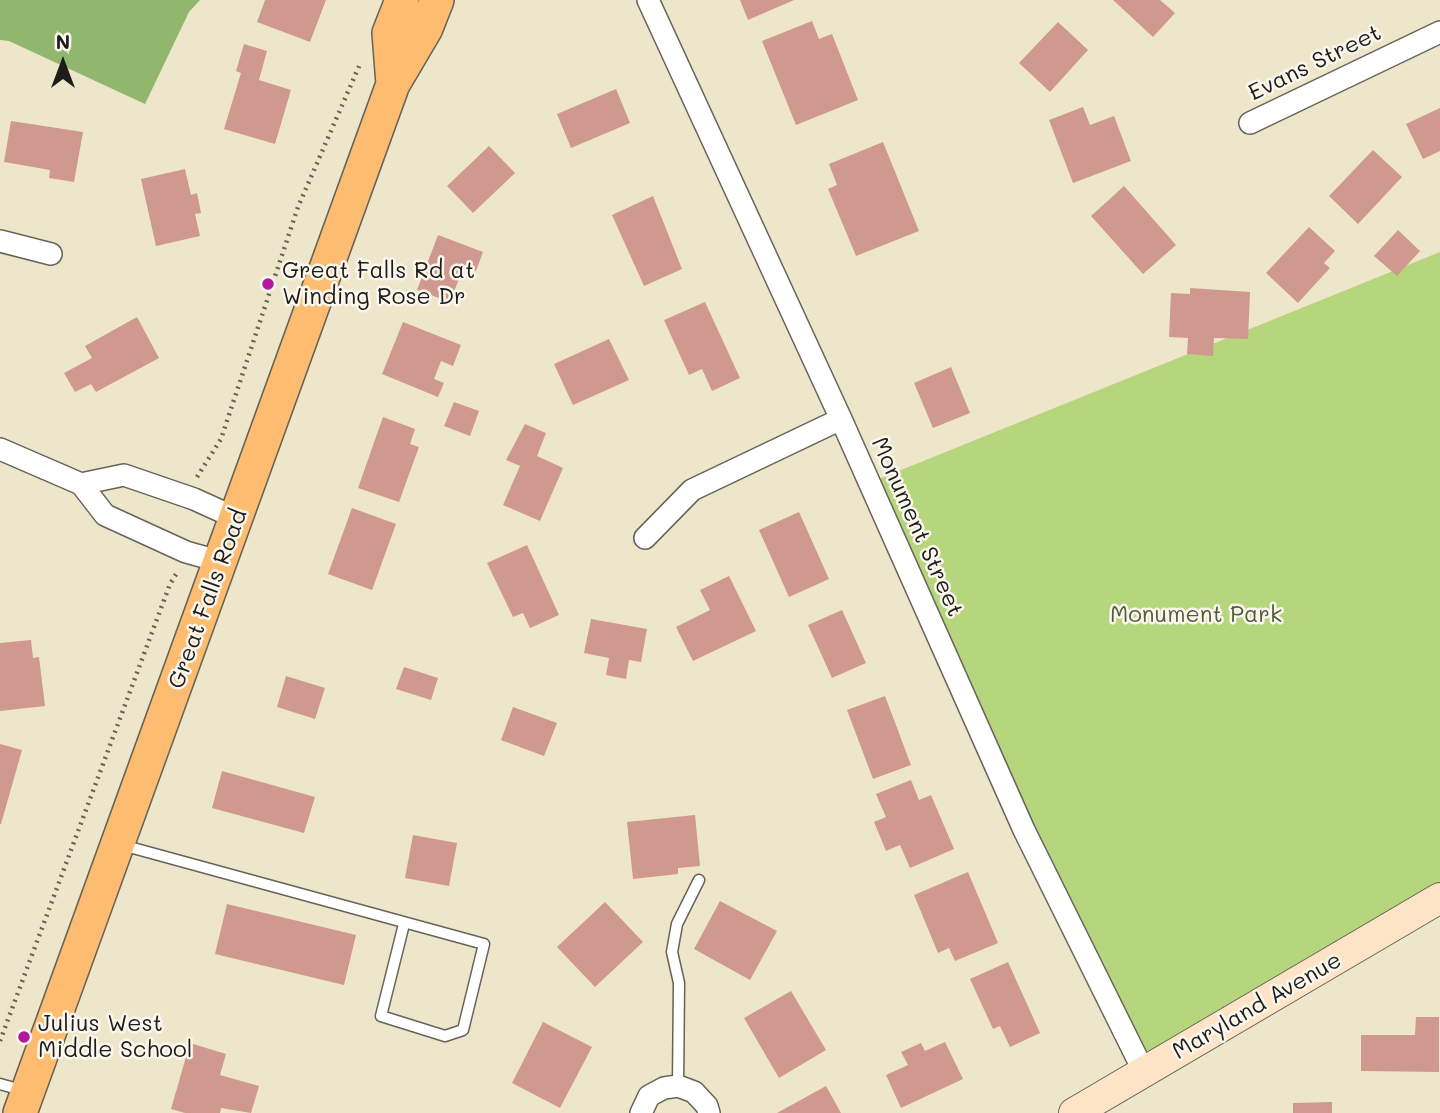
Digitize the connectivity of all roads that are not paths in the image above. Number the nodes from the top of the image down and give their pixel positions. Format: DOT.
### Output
graph roads {
  1 [pos="402,0"];
  2 [pos="437,0"];
  3 [pos="648,0"];
  4 [pos="1440,32"];
  5 [pos="393,84"];
  6 [pos="1250,123"];
  7 [pos="0,241"];
  8 [pos="51,254"];
  9 [pos="841,419"];
  10 [pos="0,449"];
  11 [pos="81,484"];
  12 [pos="238,519"];
  13 [pos="645,538"];
  14 [pos="222,562"];
  15 [pos="119,844"];
  16 [pos="699,880"];
  17 [pos="1440,898"];
  18 [pos="404,923"];
  19 [pos="1144,1072"];
  20 [pos="678,1086"];
  21 [pos="16,1096"];
  22 [pos="640,1113"];
  23 [pos="709,1113"];
  24 [pos="1074,1113"];
  1 -- 5 [label="main road, Great Falls Road"];
  2 -- 5 [label="main road, Great Falls Road"];
  3 -- 9 [label="street, Monument Street"];
  4 -- 6 [label="street, Evans Street"];
  5 -- 12 [label="main road, Great Falls Road"];
  7 -- 8 [label="street"];
  9 -- 13 [label="street"];
  9 -- 19 [label="street, Monument Street"];
  10 -- 11 [label="street"];
  11 -- 12 [label="street"];
  11 -- 14 [label="street"];
  12 -- 14 [label="main road, Great Falls Road"];
  14 -- 15 [label="main road, Great Falls Road"];
  15 -- 18 [label="lane"];
  15 -- 21 [label="main road, Great Falls Road"];
  16 -- 20 [label="lane"];
  17 -- 19 [label="main road, Maryland Avenue"];
  18 -- 18 [label="lane"];
  19 -- 24 [label="main road, Maryland Avenue"];
  20 -- 22 [label="street"];
  20 -- 23 [label="street"];
}
